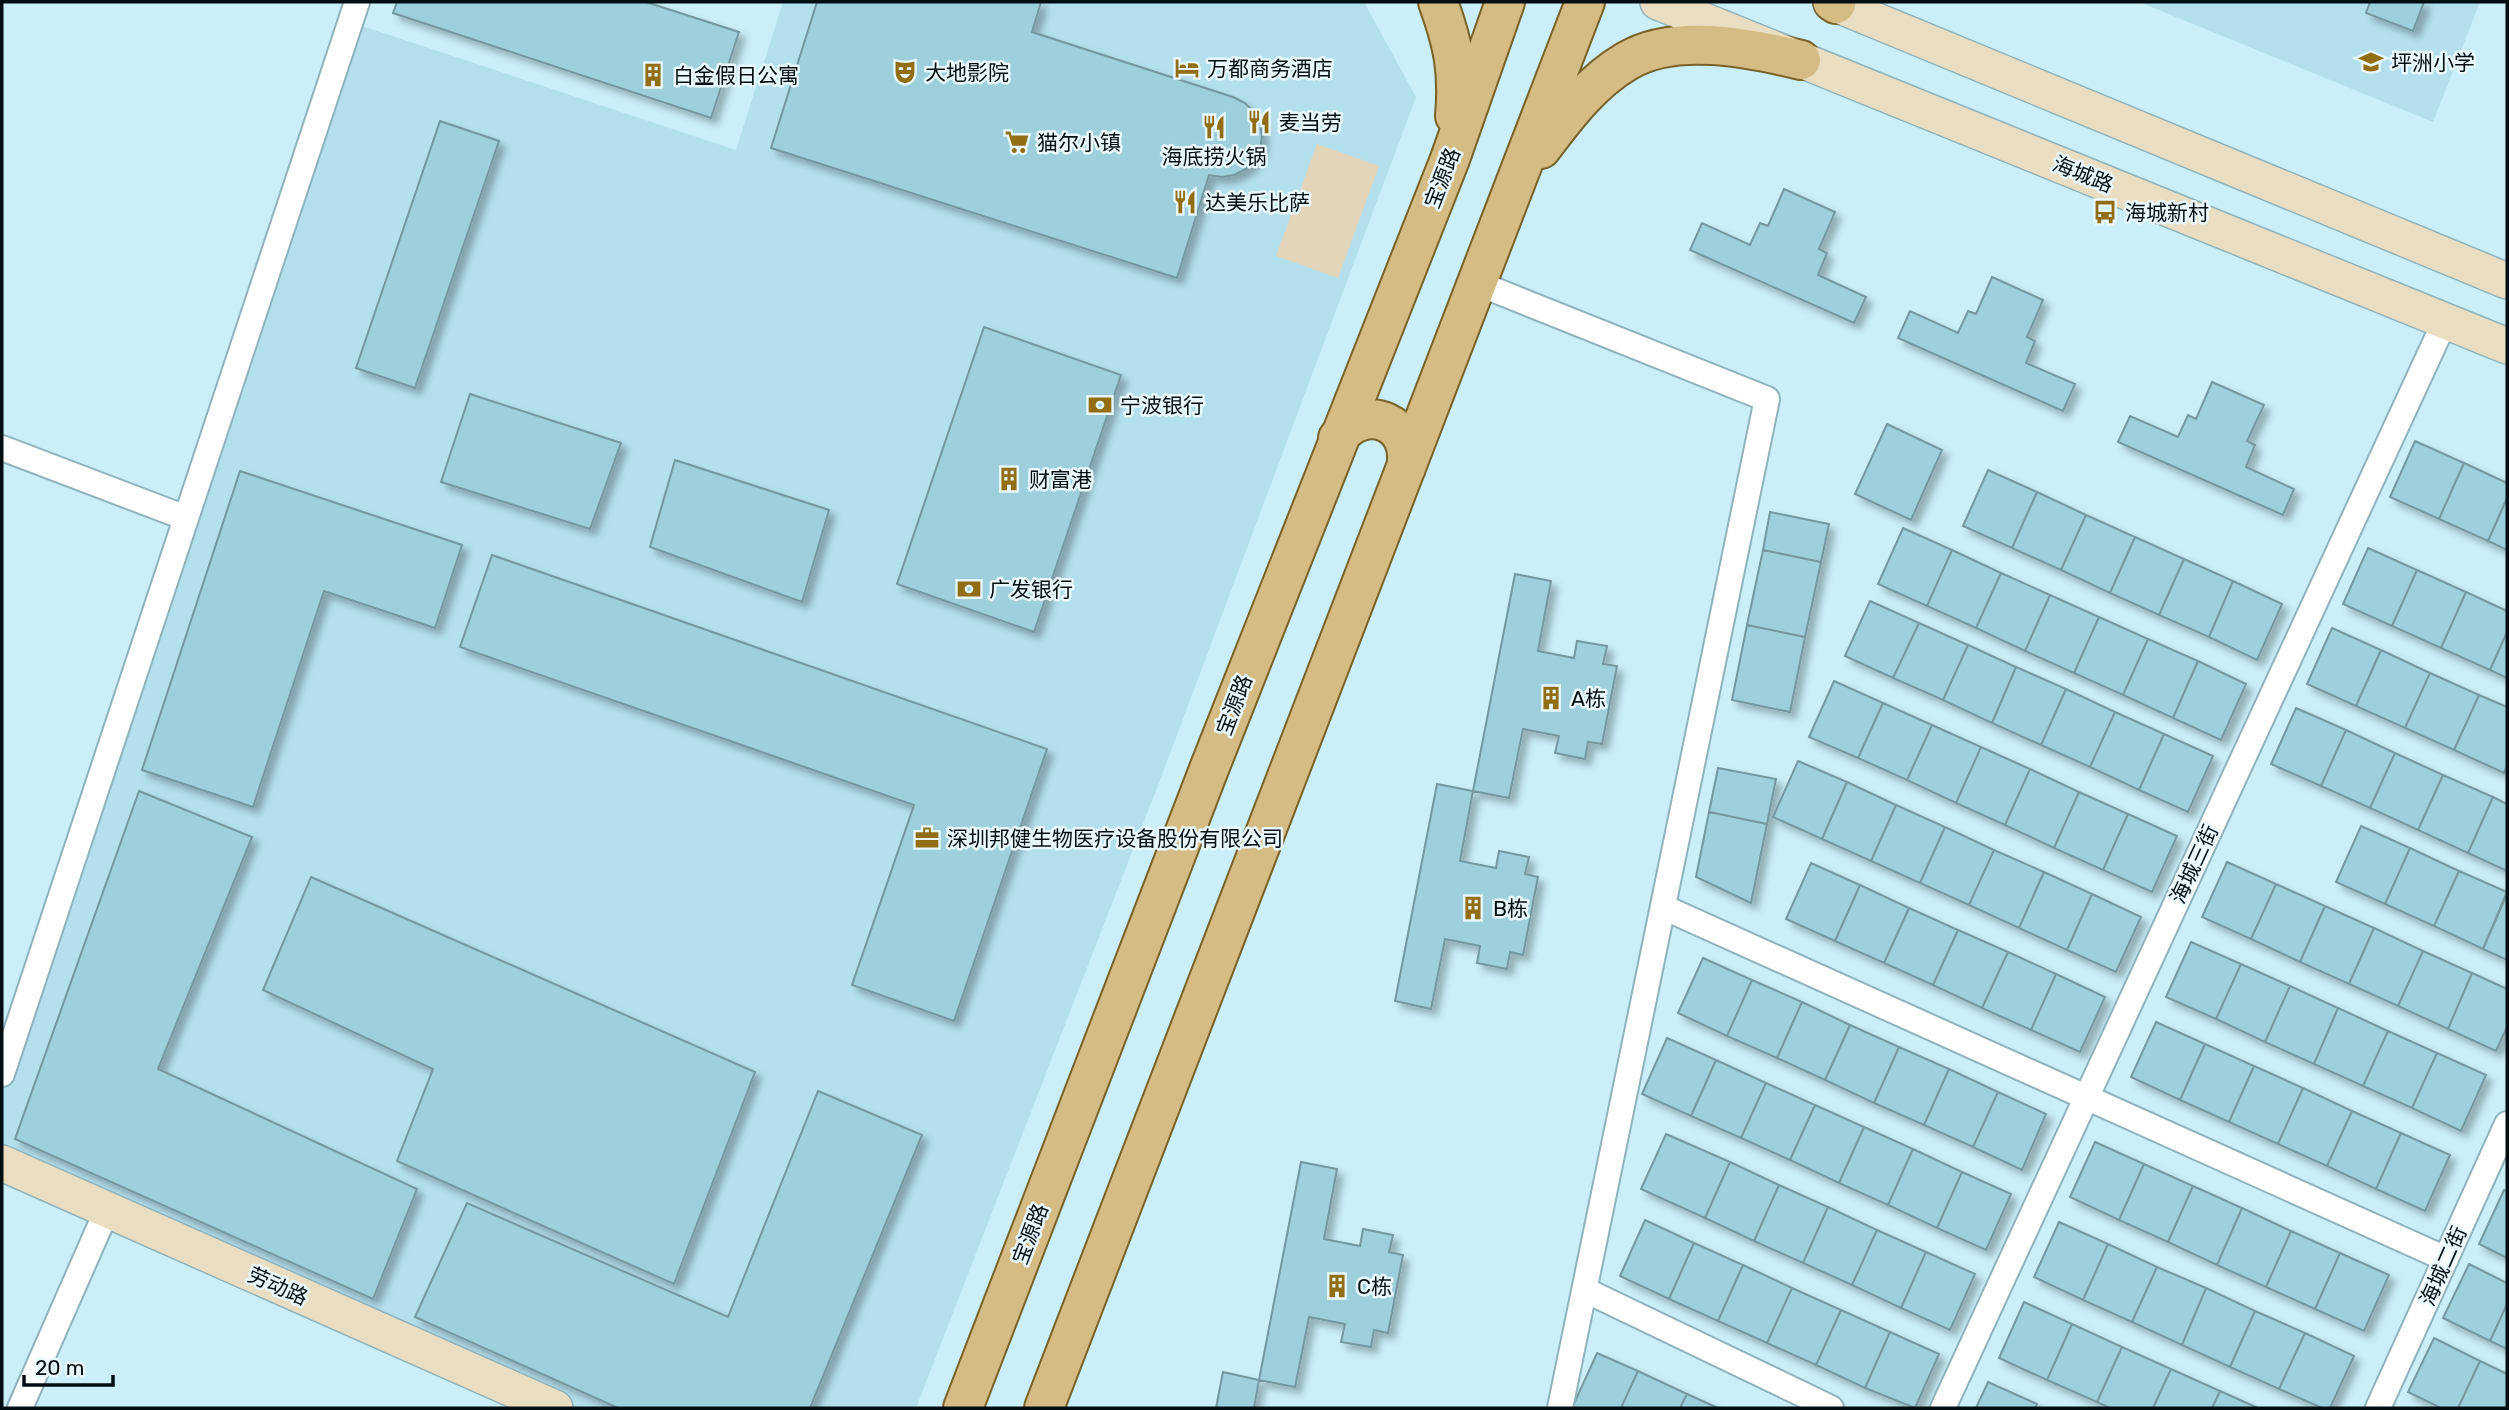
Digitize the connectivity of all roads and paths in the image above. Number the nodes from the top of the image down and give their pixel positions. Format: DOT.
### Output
graph roads {
  1 [pos="357,2"];
  2 [pos="1438,2"];
  3 [pos="1504,2"];
  4 [pos="1585,2"];
  5 [pos="1658,2"];
  6 [pos="1833,3"];
  7 [pos="1801,60"];
  8 [pos="1450,159"];
  9 [pos="1515,184"];
  10 [pos="2507,281"];
  11 [pos="1477,283"];
  12 [pos="2445,321"];
  13 [pos="2507,346"];
  14 [pos="1339,438"];
  15 [pos="2,448"];
  16 [pos="1406,468"];
  17 [pos="186,518"];
  18 [pos="1662,906"];
  19 [pos="2,1074"];
  20 [pos="2087,1097"];
  21 [pos="2507,1124"];
  22 [pos="2,1163"];
  23 [pos="107,1210"];
  24 [pos="2446,1259"];
  25 [pos="1585,1290"];
  26 [pos="20,1408"];
  27 [pos="555,1408"];
  28 [pos="963,1408"];
  29 [pos="1044,1408"];
  30 [pos="1560,1408"];
  31 [pos="1831,1408"];
  32 [pos="1943,1408"];
  33 [pos="2378,1408"];
  1 -- 17 [label="street"];
  2 -- 8 [label="main road"];
  3 -- 8 [label="main road, 宝源路"];
  4 -- 9 [label="main road"];
  5 -- 7 [label="main road, 海城路"];
  6 -- 10 [label="main road"];
  7 -- 9 [label="main road"];
  7 -- 12 [label="main road, 海城路"];
  8 -- 14 [label="main road, 宝源路"];
  9 -- 11 [label="main road"];
  11 -- 16 [label="main road"];
  11 -- 18 [label="street"];
  12 -- 13 [label="main road, 海城路"];
  12 -- 20 [label="street, 海城三街"];
  14 -- 16 [label="main road"];
  14 -- 28 [label="main road, 宝源路"];
  15 -- 17 [label="street"];
  16 -- 29 [label="main road"];
  17 -- 19 [label="street"];
  18 -- 20 [label="street"];
  18 -- 25 [label="street"];
  20 -- 24 [label="street"];
  20 -- 32 [label="street, 海城三街"];
  21 -- 24 [label="street, 海城二街"];
  22 -- 23 [label="main road, 劳动路"];
  23 -- 26 [label="street"];
  23 -- 27 [label="main road, 劳动路"];
  24 -- 33 [label="street, 海城二街"];
  25 -- 30 [label="street"];
  25 -- 31 [label="street"];
}
